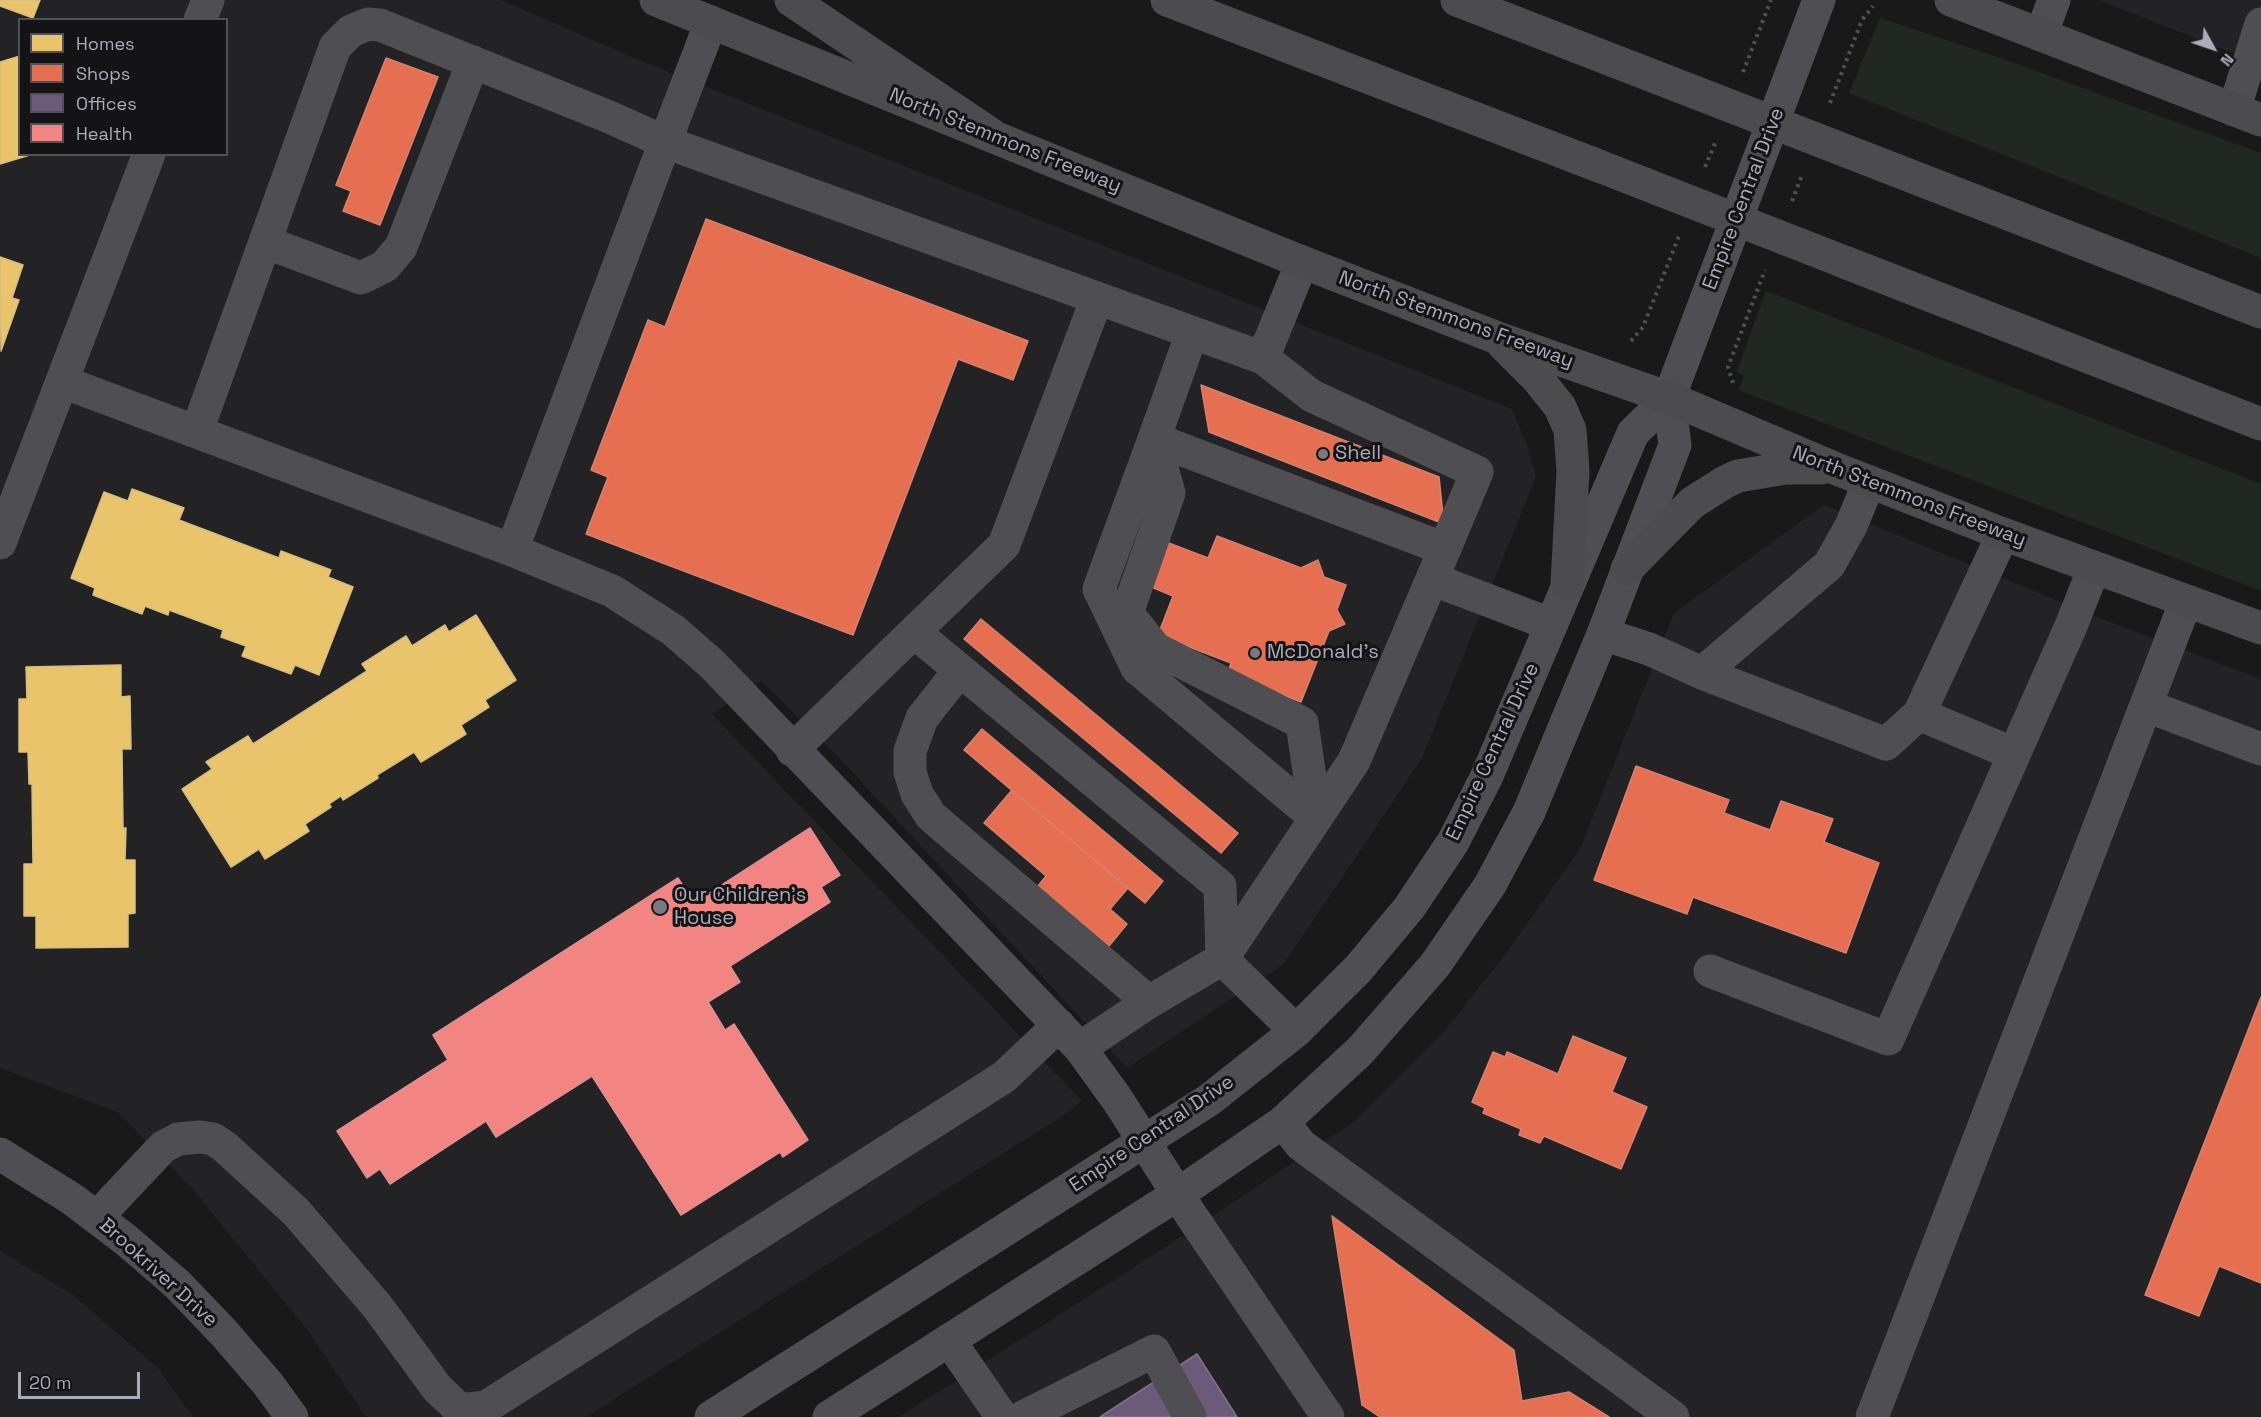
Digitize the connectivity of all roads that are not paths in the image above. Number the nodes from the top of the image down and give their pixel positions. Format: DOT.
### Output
graph roads {
  1 [pos="208,0"];
  2 [pos="656,0"];
  3 [pos="791,0"];
  4 [pos="1167,0"];
  5 [pos="1457,0"];
  6 [pos="1819,0"];
  7 [pos="1951,0"];
  8 [pos="2054,0"];
  9 [pos="2256,0"];
  10 [pos="2261,2"];
  11 [pos="201,18"];
  12 [pos="711,22"];
  13 [pos="2261,24"];
  14 [pos="2041,35"];
  15 [pos="473,62"];
  16 [pos="2248,115"];
  17 [pos="992,135"];
  18 [pos="665,142"];
  19 [pos="148,156"];
  20 [pos="265,242"];
  21 [pos="1302,262"];
  22 [pos="1097,298"];
  23 [pos="2261,312"];
  24 [pos="1192,333"];
  25 [pos="1495,337"];
  26 [pos="1263,358"];
  27 [pos="63,382"];
  28 [pos="1669,398"];
  29 [pos="2261,424"];
  30 [pos="196,431"];
  31 [pos="1154,439"];
  32 [pos="1834,468"];
  33 [pos="1869,482"];
  34 [pos="2002,534"];
  35 [pos="0,543"];
  36 [pos="1445,549"];
  37 [pos="512,550"];
  38 [pos="2094,568"];
  39 [pos="1627,569"];
  40 [pos="1432,579"];
  41 [pos="1568,584"];
  42 [pos="2186,601"];
  43 [pos="1550,624"];
  44 [pos="2261,628"];
  45 [pos="914,632"];
  46 [pos="1603,634"];
  47 [pos="960,670"];
  48 [pos="1702,673"];
  49 [pos="2147,706"];
  50 [pos="1919,714"];
  51 [pos="2261,749"];
  52 [pos="792,750"];
  53 [pos="2014,754"];
  54 [pos="1316,818"];
  55 [pos="1221,959"];
  56 [pos="1710,971"];
  57 [pos="1149,1002"];
  58 [pos="1296,1031"];
  59 [pos="1069,1037"];
  60 [pos="1283,1122"];
  61 [pos="1144,1142"];
  62 [pos="0,1154"];
  63 [pos="1178,1194"];
  64 [pos="97,1217"];
  65 [pos="949,1340"];
  66 [pos="1186,1416"];
  67 [pos="292,1417"];
  68 [pos="711,1417"];
  69 [pos="829,1417"];
  70 [pos="1002,1417"];
  71 [pos="1023,1417"];
  72 [pos="1328,1417"];
  73 [pos="1673,1417"];
  74 [pos="1872,1417"];
  1 -- 11 [label="street"];
  2 -- 12 [label="main road, North Stemmons Freeway"];
  3 -- 17 [label="main road"];
  4 -- 29 [label="main road, bridge"];
  5 -- 23 [label="main road, bridge"];
  6 -- 28 [label="street, Empire Central Drive"];
  7 -- 14 [label="main road"];
  8 -- 14 [label="street"];
  9 -- 10 [label="street"];
  12 -- 17 [label="main road, North Stemmons Freeway"];
  12 -- 18 [label="street"];
  13 -- 16 [label="street"];
  14 -- 16 [label="main road"];
  15 -- 18 [label="street"];
  15 -- 20 [label="street"];
  15 -- 20 [label="street"];
  17 -- 21 [label="main road, North Stemmons Freeway"];
  18 -- 22 [label="street"];
  18 -- 37 [label="street"];
  19 -- 27 [label="street"];
  20 -- 30 [label="street"];
  21 -- 25 [label="main road, North Stemmons Freeway"];
  21 -- 26 [label="street"];
  22 -- 24 [label="street"];
  22 -- 45 [label="street"];
  24 -- 26 [label="street"];
  24 -- 31 [label="street"];
  25 -- 28 [label="main road, North Stemmons Freeway"];
  25 -- 41 [label="main road"];
  26 -- 36 [label="street"];
  27 -- 30 [label="street"];
  27 -- 35 [label="street"];
  28 -- 32 [label="main road, North Stemmons Freeway"];
  28 -- 39 [label="street, Empire Central Drive"];
  28 -- 41 [label="street, Empire Central Drive"];
  30 -- 37 [label="street"];
  31 -- 36 [label="street"];
  31 -- 54 [label="street"];
  31 -- 54 [label="street"];
  32 -- 33 [label="main road, North Stemmons Freeway"];
  32 -- 39 [label="main road"];
  33 -- 34 [label="main road, North Stemmons Freeway"];
  33 -- 48 [label="street"];
  34 -- 38 [label="main road, North Stemmons Freeway"];
  34 -- 50 [label="street"];
  36 -- 40 [label="street"];
  37 -- 52 [label="street"];
  38 -- 42 [label="main road, North Stemmons Freeway"];
  38 -- 53 [label="street"];
  39 -- 46 [label="street, Empire Central Drive"];
  40 -- 43 [label="street"];
  40 -- 54 [label="street"];
  41 -- 43 [label="street, Empire Central Drive"];
  42 -- 44 [label="main road, North Stemmons Freeway"];
  42 -- 49 [label="street"];
  43 -- 58 [label="street, Empire Central Drive"];
  45 -- 47 [label="street"];
  45 -- 52 [label="street"];
  46 -- 48 [label="street"];
  46 -- 60 [label="street, Empire Central Drive"];
  47 -- 55 [label="street"];
  47 -- 57 [label="street"];
  48 -- 50 [label="street"];
  49 -- 51 [label="street"];
  49 -- 74 [label="street"];
  50 -- 53 [label="street"];
  52 -- 59 [label="street"];
  53 -- 56 [label="street"];
  54 -- 55 [label="street"];
  55 -- 57 [label="street"];
  55 -- 58 [label="street"];
  57 -- 59 [label="street"];
  58 -- 61 [label="street, Empire Central Drive"];
  59 -- 61 [label="street"];
  59 -- 64 [label="street"];
  60 -- 63 [label="street, Empire Central Drive"];
  60 -- 73 [label="street"];
  61 -- 63 [label="street"];
  61 -- 68 [label="street, Empire Central Drive"];
  62 -- 64 [label="street, Brookriver Drive"];
  63 -- 65 [label="street, Empire Central Drive"];
  63 -- 72 [label="street"];
  64 -- 67 [label="street, Brookriver Drive"];
  65 -- 69 [label="street, Empire Central Drive"];
  65 -- 70 [label="street"];
  66 -- 71 [label="street"];
}
